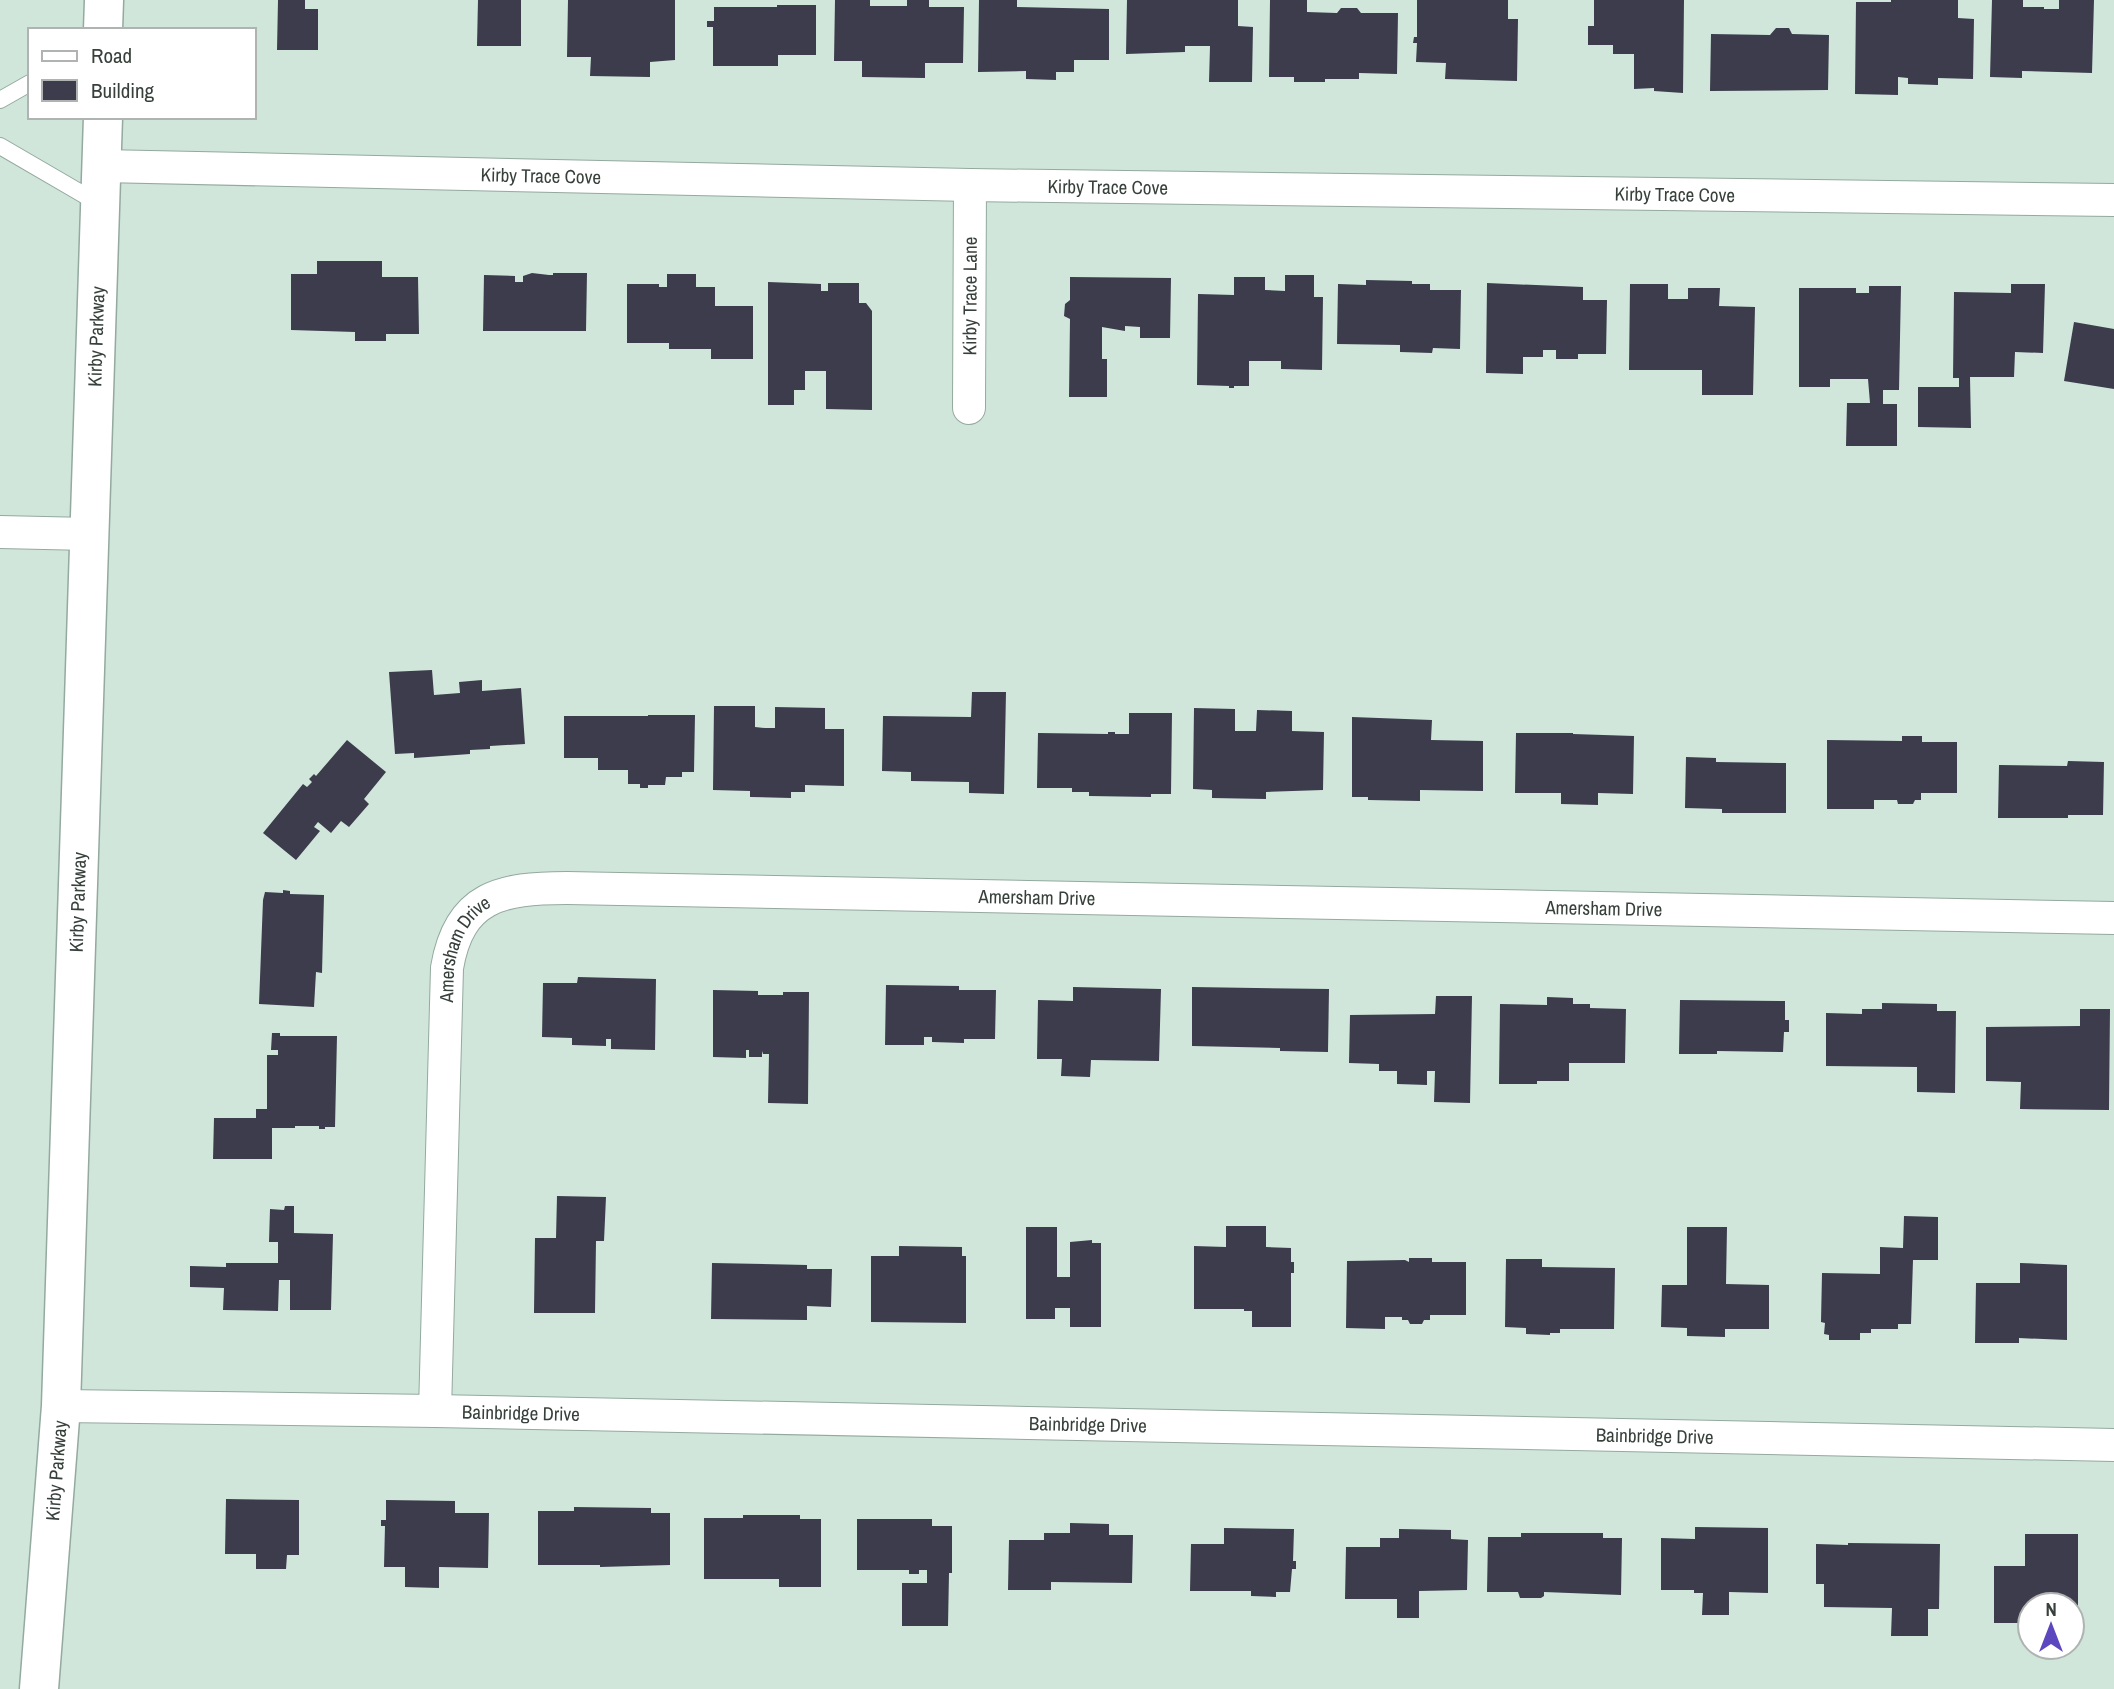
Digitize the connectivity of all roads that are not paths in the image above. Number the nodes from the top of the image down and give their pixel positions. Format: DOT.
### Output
graph roads {
  1 [pos="104,0"];
  2 [pos="103,28"];
  3 [pos="28,84"];
  4 [pos="0,100"];
  5 [pos="103,119"];
  6 [pos="0,146"];
  7 [pos="102,166"];
  8 [pos="970,185"];
  9 [pos="2114,200"];
  10 [pos="101,204"];
  11 [pos="969,408"];
  12 [pos="0,532"];
  13 [pos="88,534"];
  14 [pos="2114,918"];
  15 [pos="61,1406"];
  16 [pos="435,1411"];
  17 [pos="2114,1445"];
  18 [pos="39,1689"];
  1 -- 2 [label="main road"];
  3 -- 4 [label="lane"];
  5 -- 7 [label="main road, Kirby Parkway"];
  6 -- 10 [label="lane"];
  7 -- 8 [label="street, Kirby Trace Cove"];
  7 -- 10 [label="main road, Kirby Parkway"];
  8 -- 9 [label="street, Kirby Trace Cove"];
  8 -- 11 [label="street, Kirby Trace Lane"];
  10 -- 13 [label="main road, Kirby Parkway"];
  12 -- 13 [label="street"];
  13 -- 15 [label="main road, Kirby Parkway"];
  14 -- 16 [label="street, Amersham Drive"];
  15 -- 16 [label="street, Bainbridge Drive"];
  15 -- 18 [label="main road, Kirby Parkway"];
  16 -- 17 [label="street, Bainbridge Drive"];
}
